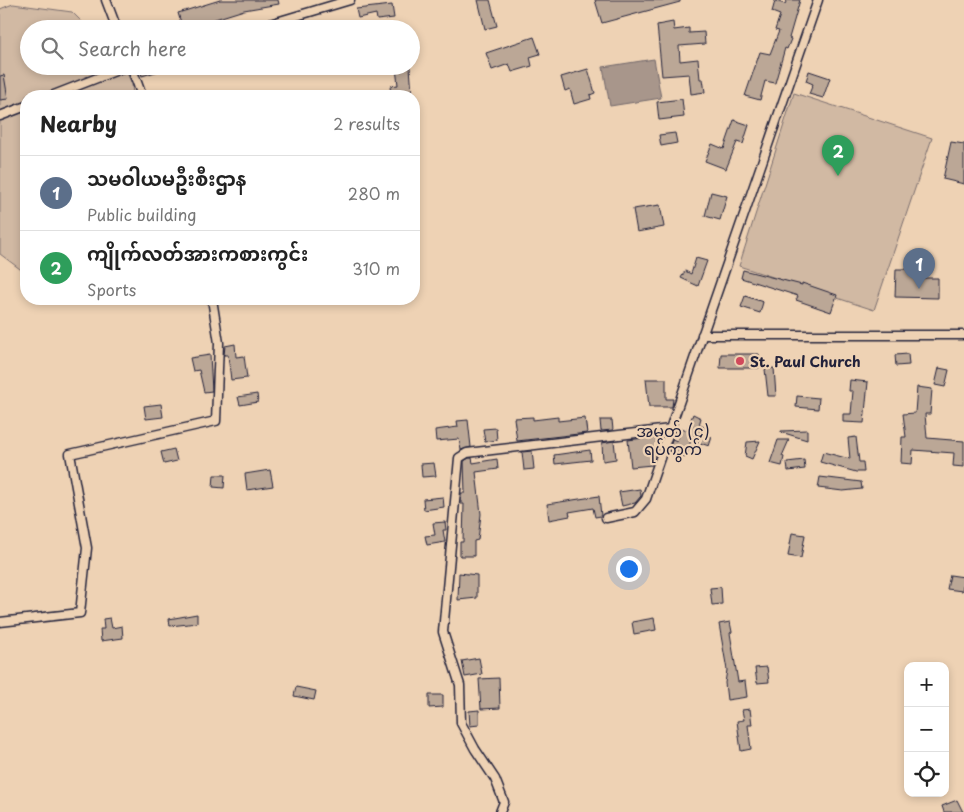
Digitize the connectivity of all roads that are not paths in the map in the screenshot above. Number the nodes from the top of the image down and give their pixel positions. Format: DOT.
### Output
graph roads {
  1 [pos="106,0"];
  2 [pos="350,0"];
  3 [pos="818,0"];
  4 [pos="114,20"];
  5 [pos="283,20"];
  6 [pos="106,75"];
  7 [pos="134,75"];
  8 [pos="67,90"];
  9 [pos="140,90"];
  10 [pos="20,108"];
  11 [pos="0,116"];
  12 [pos="213,305"];
  13 [pos="702,335"];
  14 [pos="964,335"];
  15 [pos="670,429"];
  16 [pos="606,518"];
  17 [pos="0,622"];
  18 [pos="500,812"];
  1 -- 4 [label="street"];
  2 -- 5 [label="street"];
  3 -- 13 [label="street"];
  6 -- 8 [label="street"];
  7 -- 9 [label="street"];
  10 -- 11 [label="street"];
  12 -- 17 [label="street"];
  13 -- 14 [label="street"];
  13 -- 15 [label="street"];
  15 -- 16 [label="street"];
  15 -- 18 [label="street"];
}
